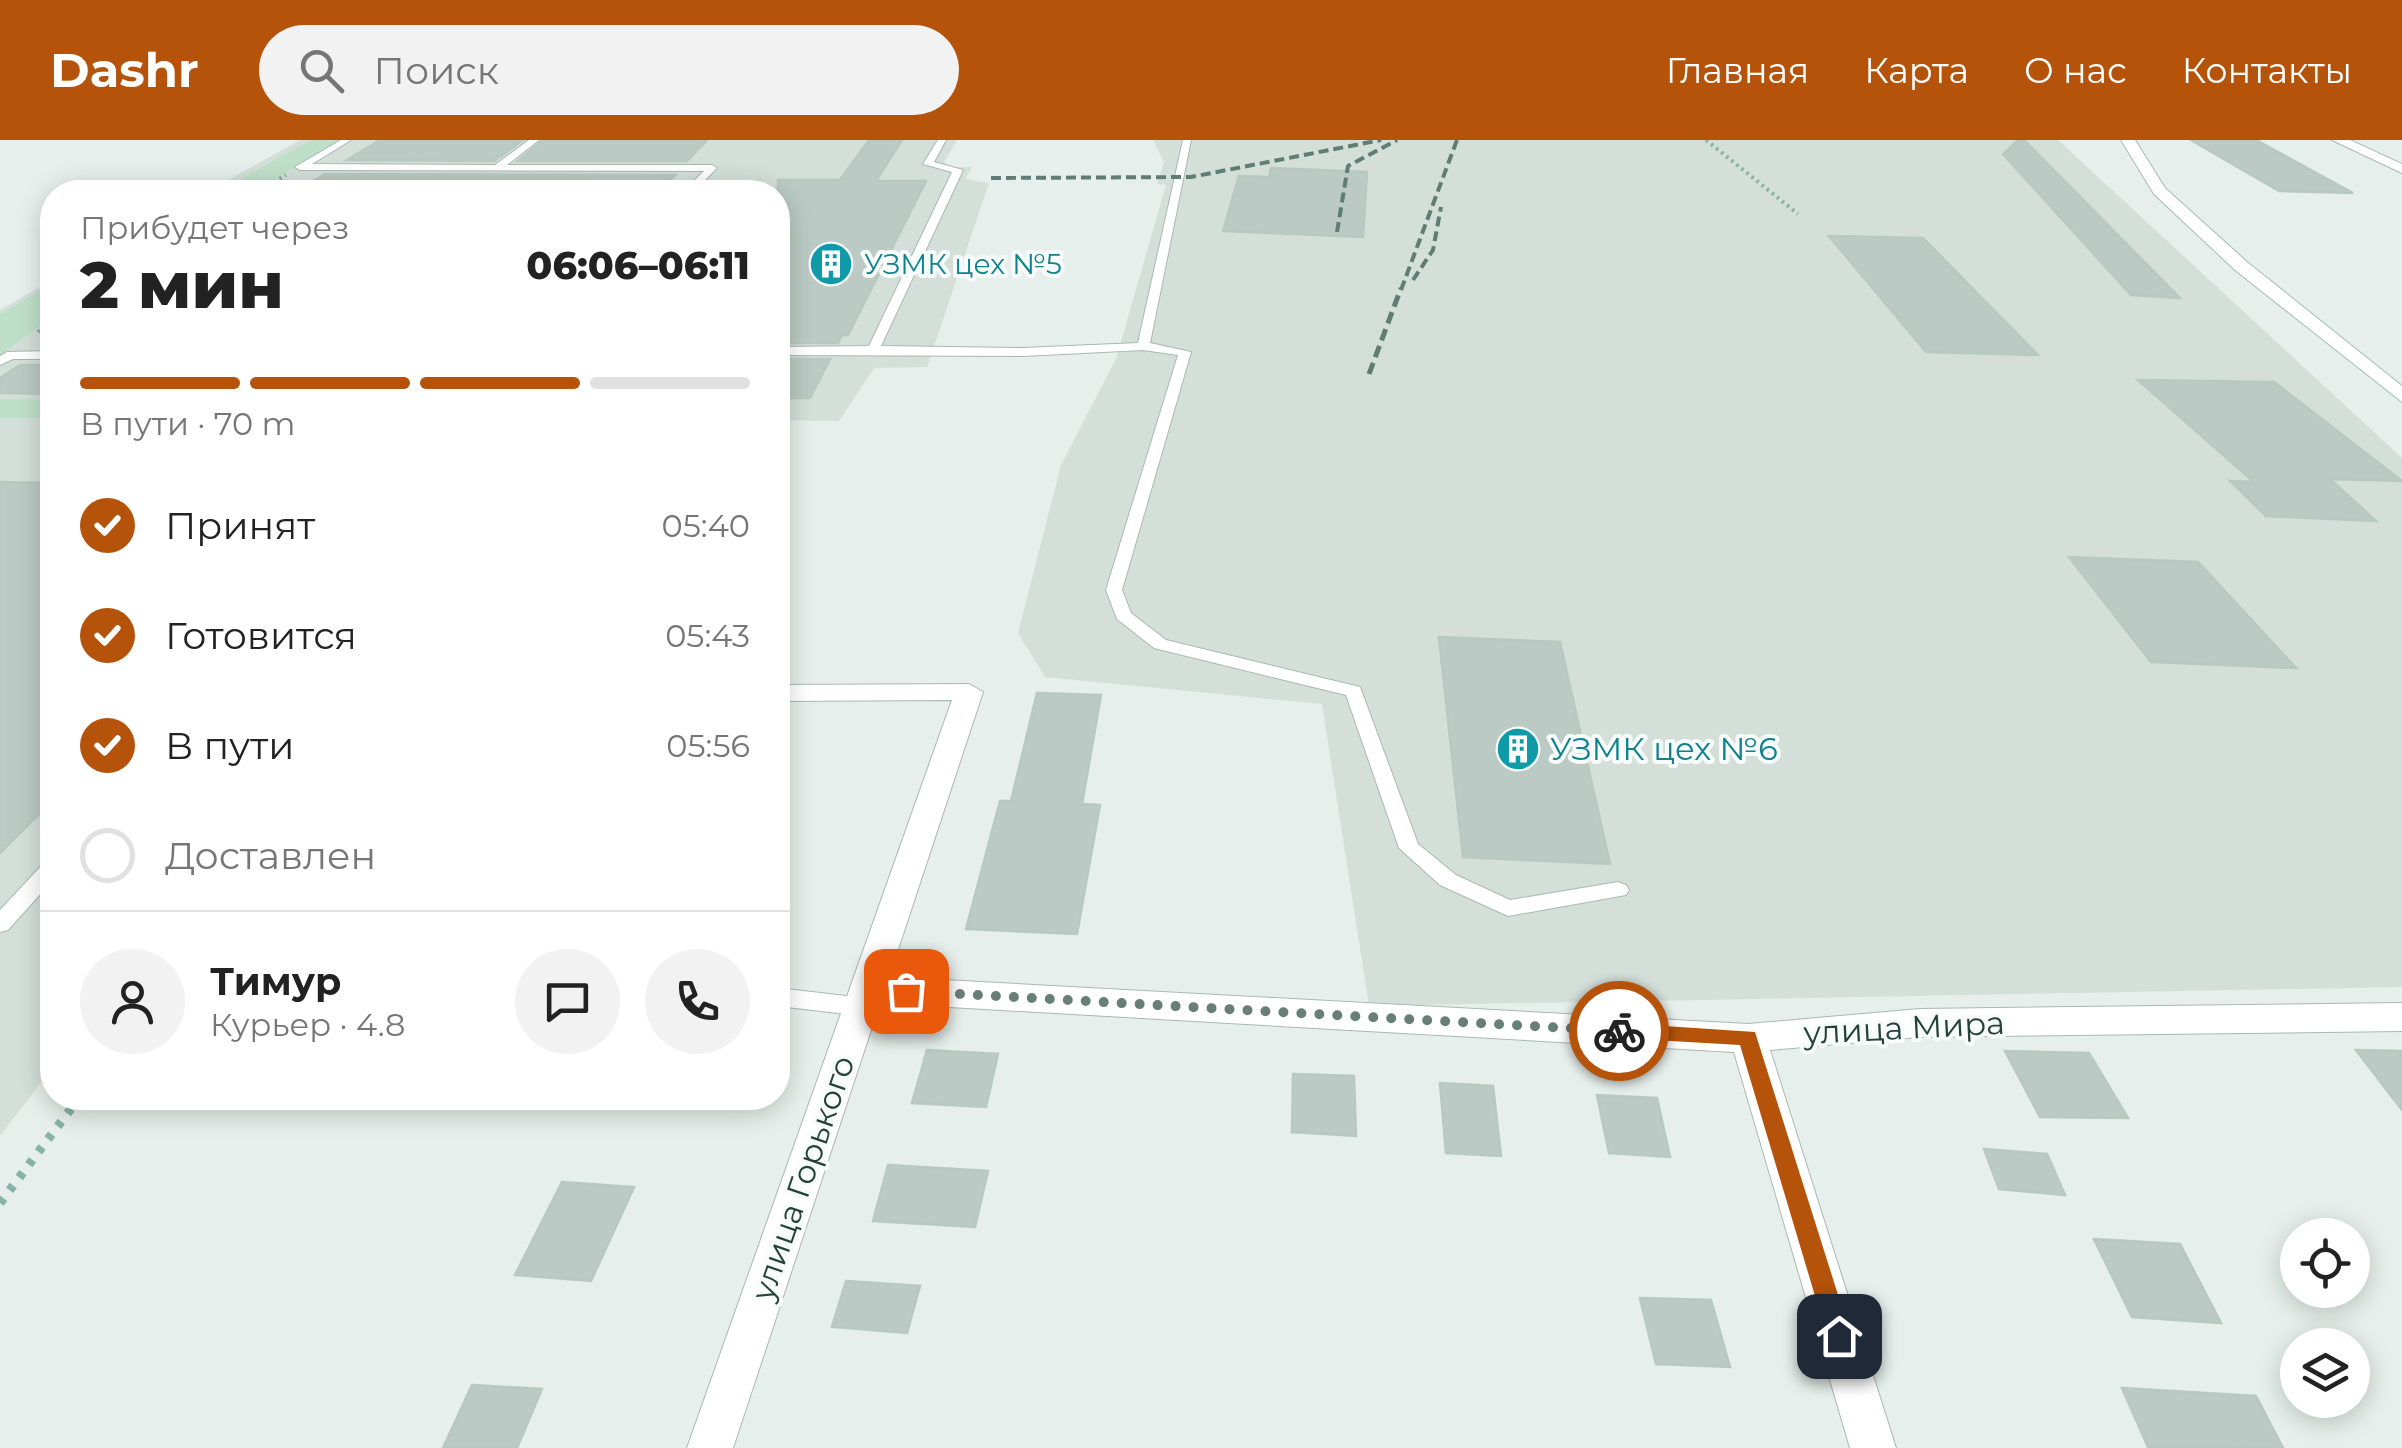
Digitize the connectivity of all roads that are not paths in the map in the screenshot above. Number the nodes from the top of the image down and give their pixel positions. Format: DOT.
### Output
graph roads {
  1 [pos="347,140"];
  2 [pos="535,140"];
  3 [pos="942,140"];
  4 [pos="1187,140"];
  5 [pos="2128,140"];
  6 [pos="2339,140"];
  7 [pos="2378,158"];
  8 [pos="2402,158"];
  9 [pos="498,168"];
  10 [pos="2402,169"];
  11 [pos="700,180"];
  12 [pos="1143,346"];
  13 [pos="873,350"];
  14 [pos="790,351"];
  15 [pos="40,355"];
  16 [pos="0,361"];
  17 [pos="2402,396"];
  18 [pos="790,692"];
  19 [pos="40,881"];
  20 [pos="1618,890"];
  21 [pos="0,924"];
  22 [pos="790,997"];
  23 [pos="866,998"];
  24 [pos="2402,1017"];
  25 [pos="1748,1038"];
  26 [pos="710,1448"];
  27 [pos="1873,1448"];
  1 -- 9 [label="lane"];
  2 -- 9 [label="lane"];
  3 -- 13 [label="lane"];
  4 -- 12 [label="lane"];
  5 -- 17 [label="street"];
  6 -- 7 [label="street"];
  7 -- 8 [label="street"];
  7 -- 10 [label="street"];
  9 -- 11 [label="lane"];
  12 -- 13 [label="lane"];
  12 -- 20 [label="lane"];
  13 -- 14 [label="lane"];
  15 -- 16 [label="lane"];
  18 -- 23 [label="street, улица Горького"];
  19 -- 21 [label="lane"];
  22 -- 23 [label="lane"];
  23 -- 25 [label="street, улица Мира"];
  23 -- 26 [label="street, улица Горького"];
  24 -- 25 [label="street, улица Мира"];
  25 -- 27 [label="street"];
}
